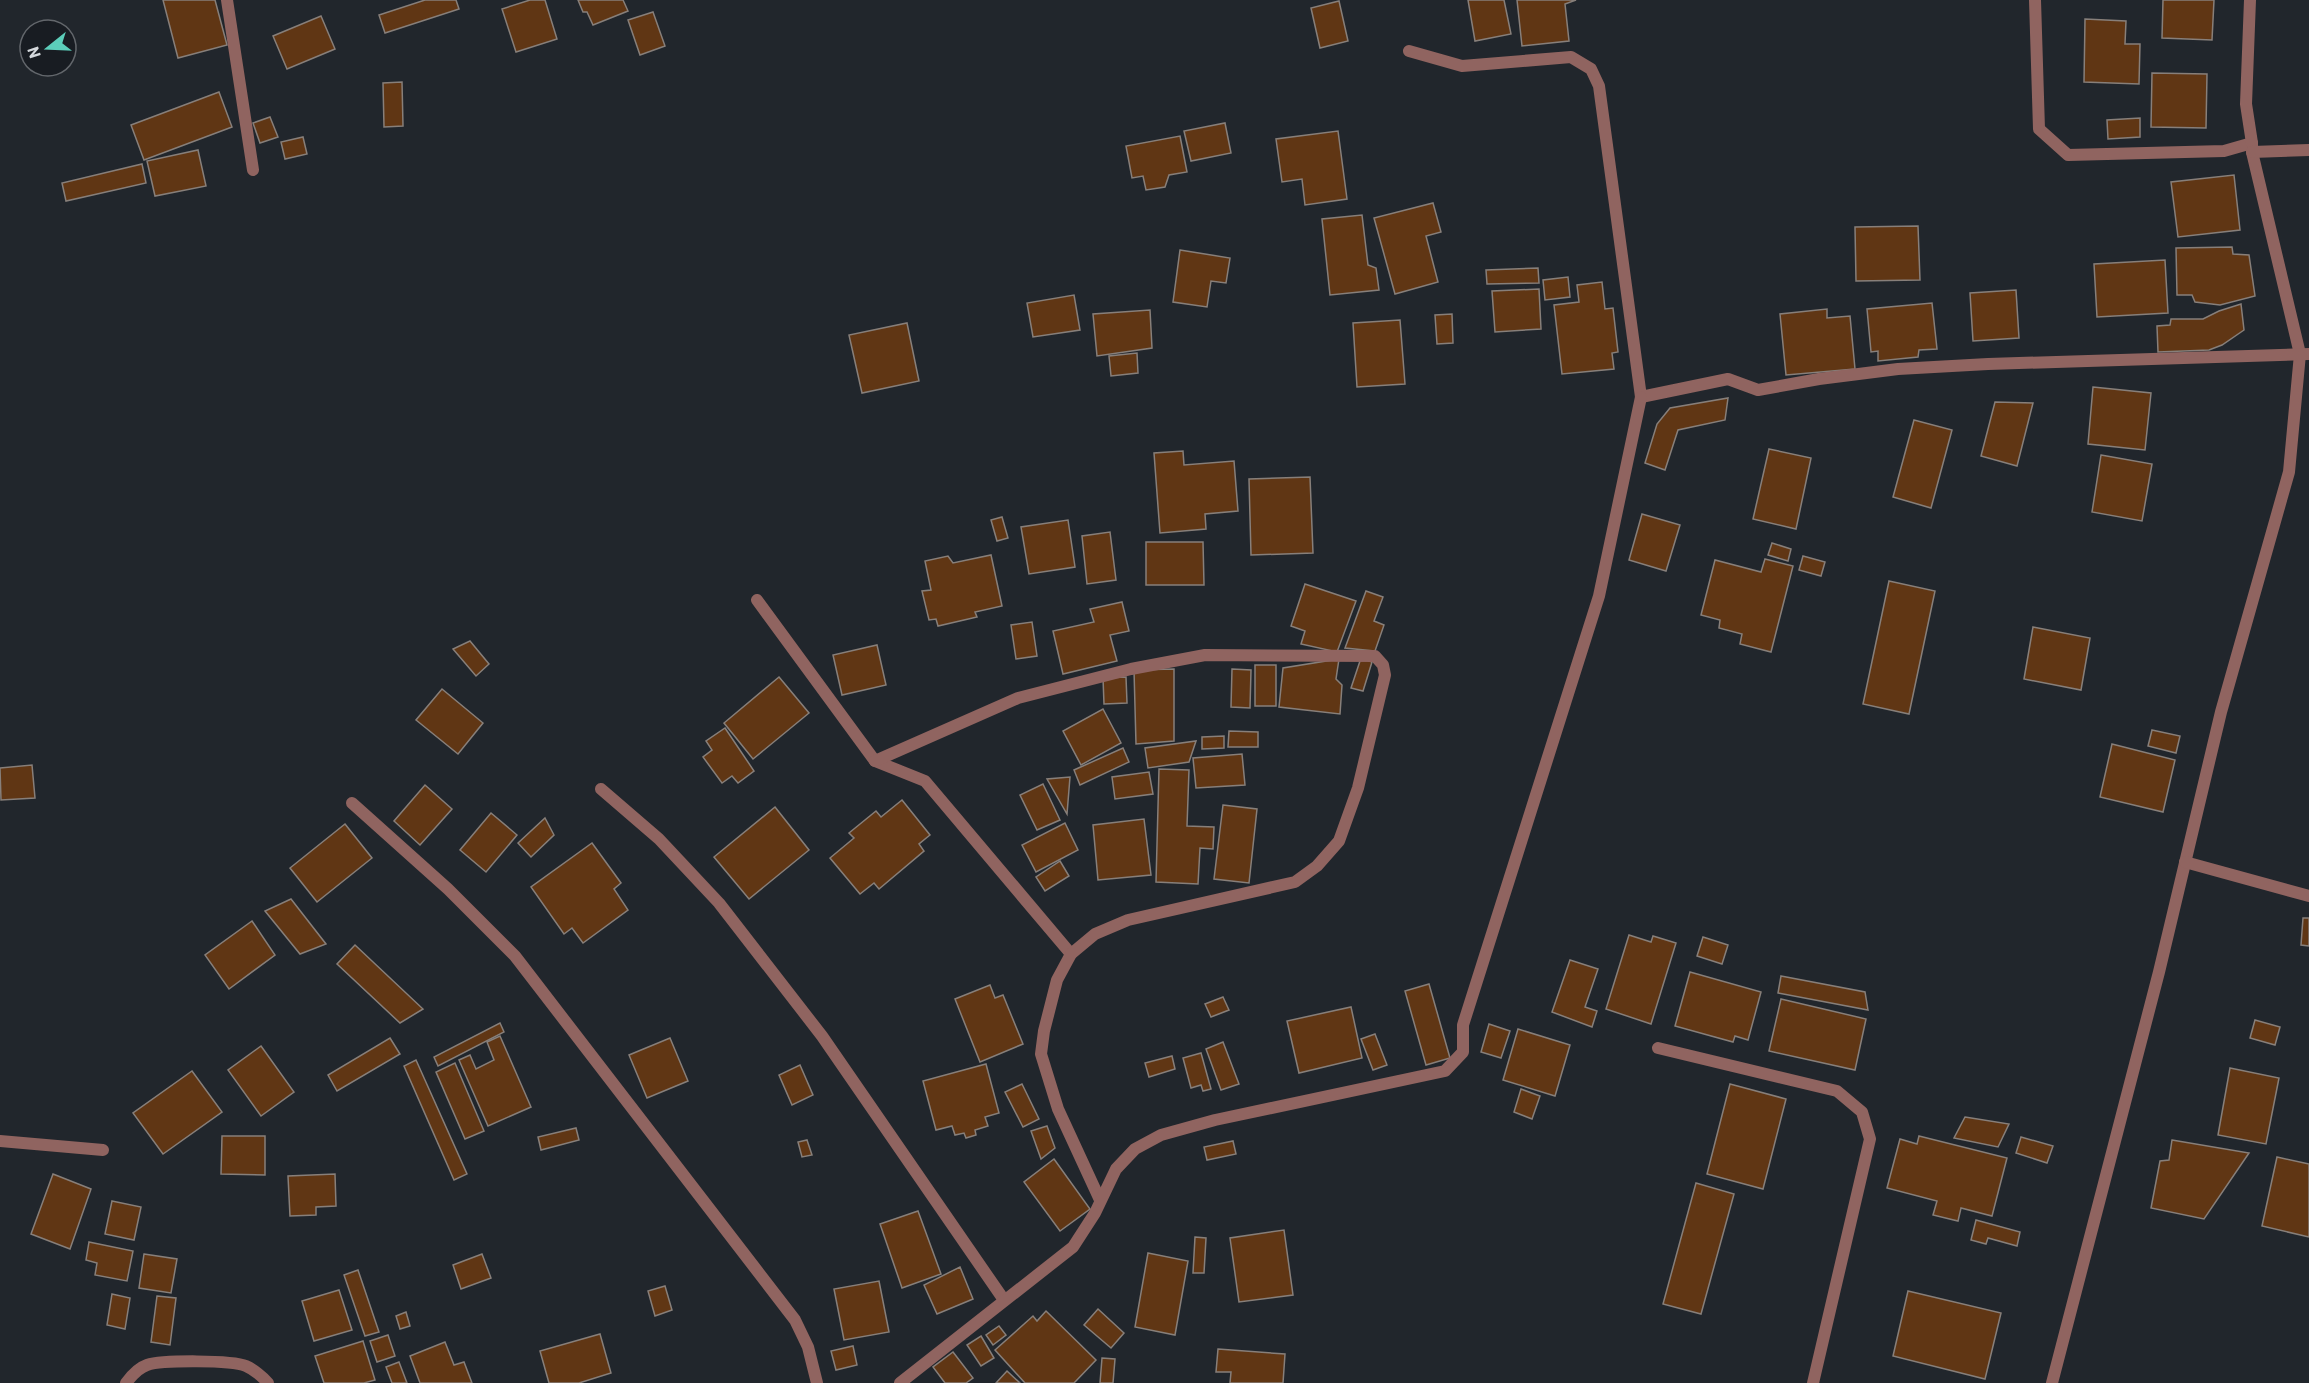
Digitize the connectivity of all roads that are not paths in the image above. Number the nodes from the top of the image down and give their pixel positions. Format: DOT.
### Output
graph roads {
  1 [pos="227,0"];
  2 [pos="2035,0"];
  3 [pos="2250,0"];
  4 [pos="1409,51"];
  5 [pos="2252,148"];
  6 [pos="2309,150"];
  7 [pos="253,170"];
  8 [pos="2304,354"];
  9 [pos="1641,397"];
  10 [pos="757,600"];
  11 [pos="875,761"];
  12 [pos="601,789"];
  13 [pos="352,803"];
  14 [pos="2185,862"];
  15 [pos="2309,896"];
  16 [pos="1071,954"];
  17 [pos="1658,1048"];
  18 [pos="0,1140"];
  19 [pos="103,1150"];
  20 [pos="1100,1200"];
  21 [pos="1004,1300"];
  22 [pos="126,1383"];
  23 [pos="268,1383"];
  24 [pos="817,1383"];
  25 [pos="900,1383"];
  26 [pos="1813,1383"];
  27 [pos="2052,1383"];
  1 -- 7 [label="street"];
  2 -- 5 [label="street"];
  3 -- 5 [label="street"];
  4 -- 9 [label="street"];
  5 -- 6 [label="street"];
  5 -- 8 [label="street"];
  8 -- 9 [label="street"];
  8 -- 14 [label="street"];
  9 -- 20 [label="street"];
  10 -- 11 [label="street"];
  11 -- 16 [label="street"];
  11 -- 16 [label="street"];
  12 -- 21 [label="street"];
  13 -- 24 [label="street"];
  14 -- 15 [label="street"];
  14 -- 27 [label="street"];
  16 -- 20 [label="street"];
  17 -- 26 [label="street"];
  18 -- 19 [label="street"];
  20 -- 21 [label="street"];
  21 -- 25 [label="street"];
  22 -- 23 [label="street"];
}
